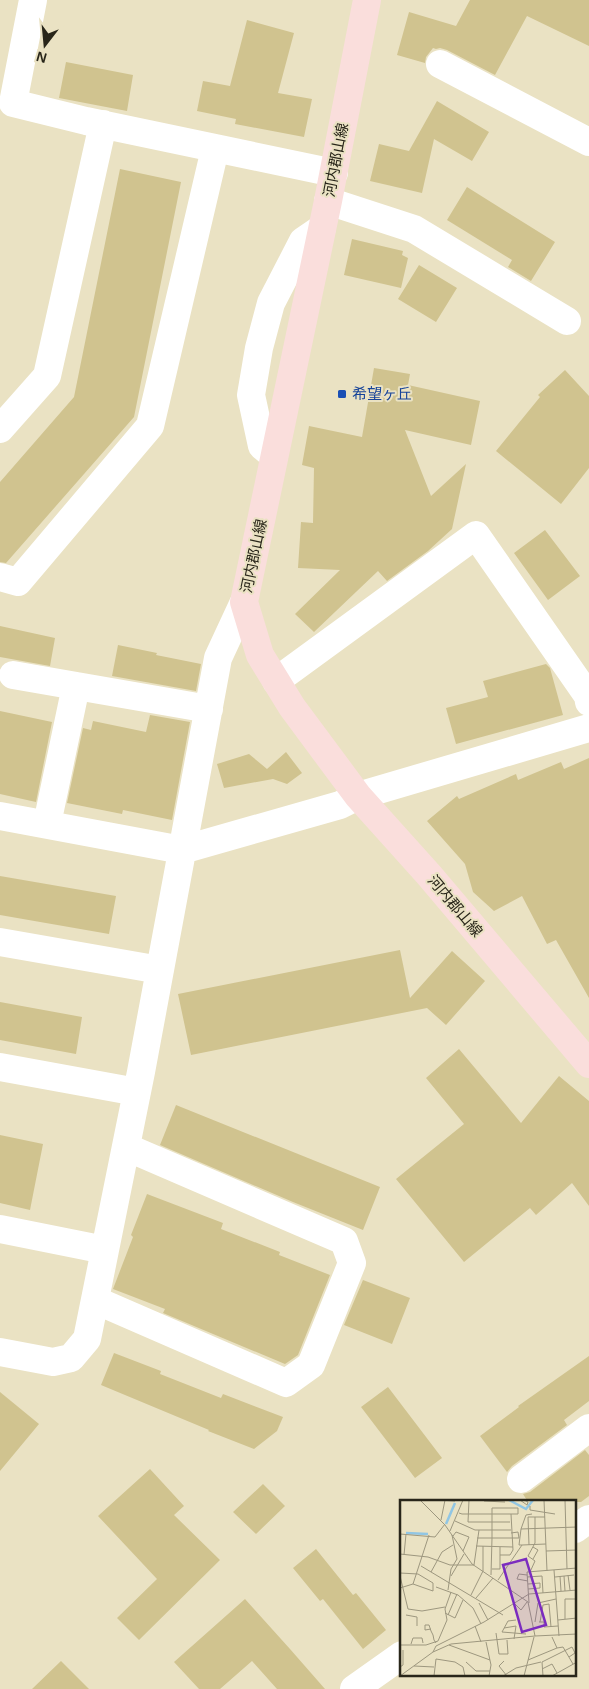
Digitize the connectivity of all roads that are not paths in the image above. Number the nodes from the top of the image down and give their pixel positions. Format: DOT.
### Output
graph roads {
  1 [pos="33,0"];
  2 [pos="367,0"];
  3 [pos="440,64"];
  4 [pos="103,124"];
  5 [pos="589,142"];
  6 [pos="216,148"];
  7 [pos="334,173"];
  8 [pos="328,201"];
  9 [pos="322,228"];
  10 [pos="567,321"];
  11 [pos="0,429"];
  12 [pos="274,456"];
  13 [pos="0,577"];
  14 [pos="244,602"];
  15 [pos="13,675"];
  16 [pos="276,681"];
  17 [pos="76,686"];
  18 [pos="589,702"];
  19 [pos="209,709"];
  20 [pos="589,728"];
  21 [pos="358,796"];
  22 [pos="0,816"];
  23 [pos="47,824"];
  24 [pos="182,850"];
  25 [pos="0,942"];
  26 [pos="160,970"];
  27 [pos="589,1064"];
  28 [pos="0,1067"];
  29 [pos="137,1092"];
  30 [pos="126,1147"];
  31 [pos="0,1229"];
  32 [pos="105,1250"];
  33 [pos="95,1300"];
  34 [pos="5,1360"];
  35 [pos="589,1428"];
  36 [pos="521,1479"];
  37 [pos="589,1519"];
  38 [pos="576,1528"];
  39 [pos="400,1656"];
  40 [pos="354,1689"];
  1 -- 4 [label="street"];
  2 -- 7 [label="main road, 河内郡山線"];
  3 -- 5 [label="street"];
  4 -- 6 [label="street"];
  4 -- 11 [label="street"];
  6 -- 7 [label="street"];
  6 -- 13 [label="street"];
  7 -- 8 [label="main road, 河内郡山線"];
  8 -- 9 [label="main road, 河内郡山線"];
  8 -- 10 [label="street"];
  9 -- 12 [label="main road, 河内郡山線"];
  9 -- 12 [label="street"];
  12 -- 14 [label="main road, 河内郡山線"];
  14 -- 16 [label="main road, 河内郡山線"];
  14 -- 19 [label="street"];
  15 -- 17 [label="street"];
  16 -- 18 [label="street"];
  16 -- 21 [label="main road, 河内郡山線"];
  17 -- 19 [label="street"];
  17 -- 23 [label="street"];
  19 -- 24 [label="street"];
  20 -- 21 [label="street"];
  21 -- 24 [label="street"];
  21 -- 27 [label="main road, 河内郡山線"];
  22 -- 23 [label="street"];
  23 -- 24 [label="street"];
  24 -- 26 [label="street"];
  25 -- 26 [label="street"];
  26 -- 29 [label="street"];
  28 -- 29 [label="street"];
  29 -- 30 [label="street"];
  30 -- 32 [label="street"];
  30 -- 33 [label="street"];
  31 -- 32 [label="street"];
  32 -- 33 [label="street"];
  33 -- 34 [label="street"];
  35 -- 36 [label="street"];
  37 -- 38 [label="street"];
  39 -- 40 [label="street"];
}
